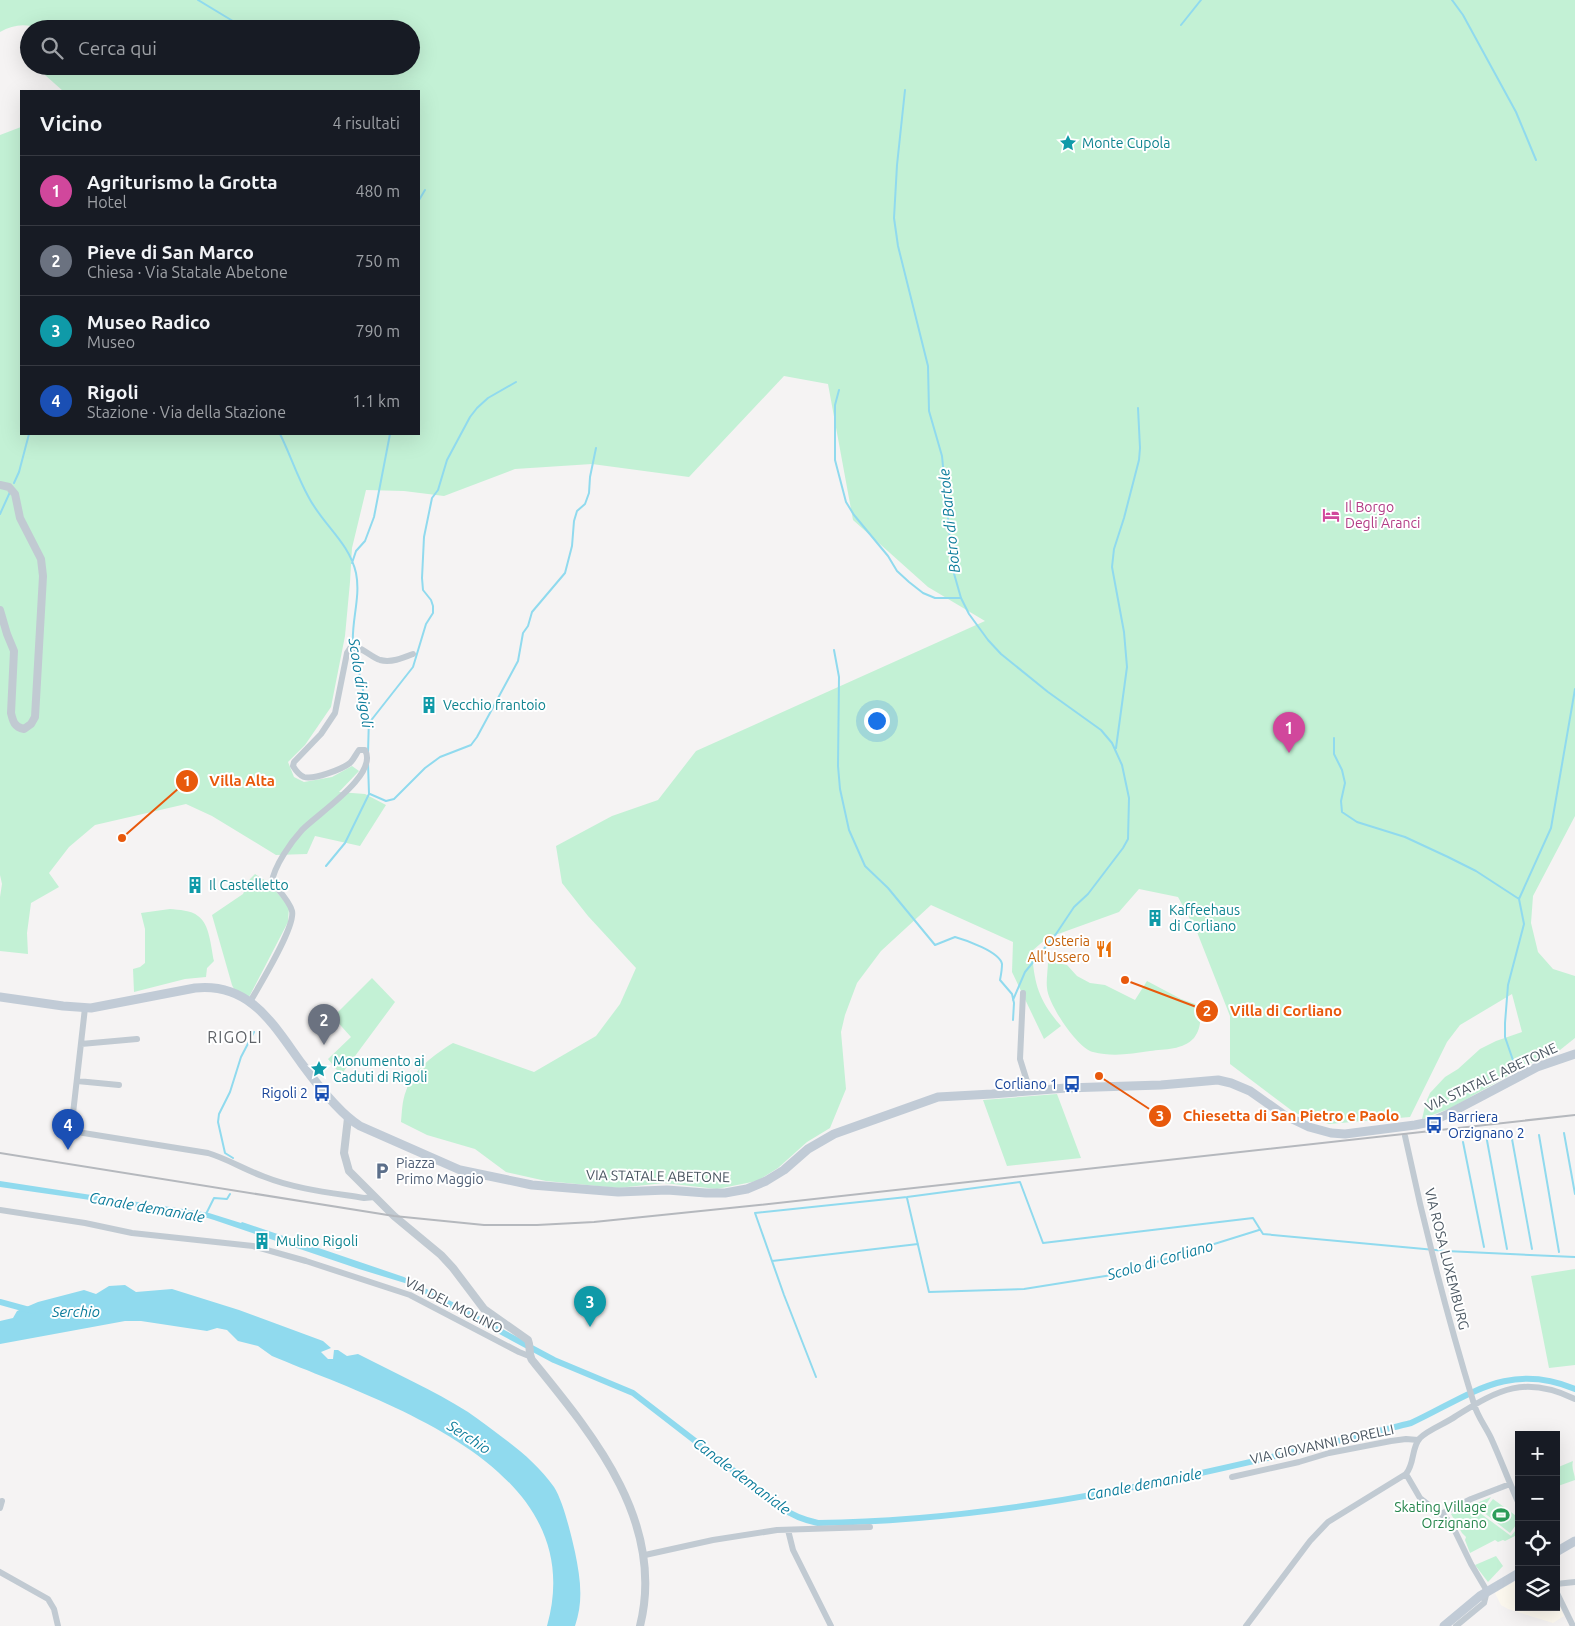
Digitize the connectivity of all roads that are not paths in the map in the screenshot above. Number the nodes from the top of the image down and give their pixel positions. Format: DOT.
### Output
graph roads {
  1 [pos="0,485"];
  2 [pos="0,610"];
  3 [pos="413,654"];
  4 [pos="1023,993"];
  5 [pos="0,997"];
  6 [pos="250,1002"];
  7 [pos="85,1008"];
  8 [pos="137,1039"];
  9 [pos="81,1044"];
  10 [pos="1575,1054"];
  11 [pos="77,1081"];
  12 [pos="118,1085"];
  13 [pos="1030,1091"];
  14 [pos="348,1118"];
  15 [pos="1405,1136"];
  16 [pos="375,1197"];
  17 [pos="0,1210"];
  18 [pos="529,1354"];
  19 [pos="1575,1399"];
  20 [pos="1474,1404"];
  21 [pos="1418,1440"];
  22 [pos="1406,1474"];
  23 [pos="1232,1477"];
  24 [pos="1510,1484"];
  25 [pos="1515,1495"];
  26 [pos="1440,1514"];
  27 [pos="870,1527"];
  28 [pos="788,1530"];
  29 [pos="1575,1541"];
  30 [pos="1560,1550"];
  31 [pos="645,1555"];
  32 [pos="0,1572"];
  33 [pos="1515,1575"];
  34 [pos="1575,1582"];
  35 [pos="1560,1584"];
  36 [pos="1487,1591"];
  37 [pos="1560,1599"];
  38 [pos="58,1626"];
  39 [pos="640,1626"];
  40 [pos="831,1626"];
  41 [pos="1246,1626"];
  42 [pos="1444,1626"];
  43 [pos="1456,1626"];
  44 [pos="1573,1626"];
  1 -- 2 [label="street"];
  3 -- 6 [label="street"];
  4 -- 13 [label="street"];
  5 -- 7 [label="main road, VIA STATALE ABETONE"];
  6 -- 7 [label="main road, VIA STATALE ABETONE"];
  6 -- 14 [label="main road, VIA STATALE ABETONE"];
  7 -- 9 [label="street"];
  8 -- 9 [label="street"];
  9 -- 11 [label="street"];
  10 -- 13 [label="main road, VIA STATALE ABETONE"];
  11 -- 12 [label="street"];
  11 -- 16 [label="street"];
  13 -- 14 [label="main road, VIA STATALE ABETONE"];
  14 -- 16 [label="street"];
  15 -- 20 [label="street, VIA ROSA LUXEMBURG"];
  16 -- 18 [label="street"];
  17 -- 18 [label="street, VIA DEL MOLINO"];
  18 -- 31 [label="street"];
  19 -- 20 [label="street"];
  20 -- 21 [label="street"];
  20 -- 24 [label="street"];
  21 -- 22 [label="street"];
  21 -- 23 [label="street, VIA GIOVANNI BORELLI"];
  22 -- 26 [label="street"];
  22 -- 41 [label="street"];
  24 -- 25 [label="street"];
  24 -- 26 [label="street"];
  26 -- 36 [label="street"];
  27 -- 28 [label="street"];
  28 -- 31 [label="street"];
  28 -- 40 [label="street"];
  29 -- 30 [label="main road"];
  31 -- 39 [label="street"];
  32 -- 38 [label="street"];
  33 -- 36 [label="main road"];
  34 -- 35 [label="street"];
  36 -- 42 [label="main road"];
  36 -- 43 [label="street"];
  37 -- 44 [label="street"];
}
